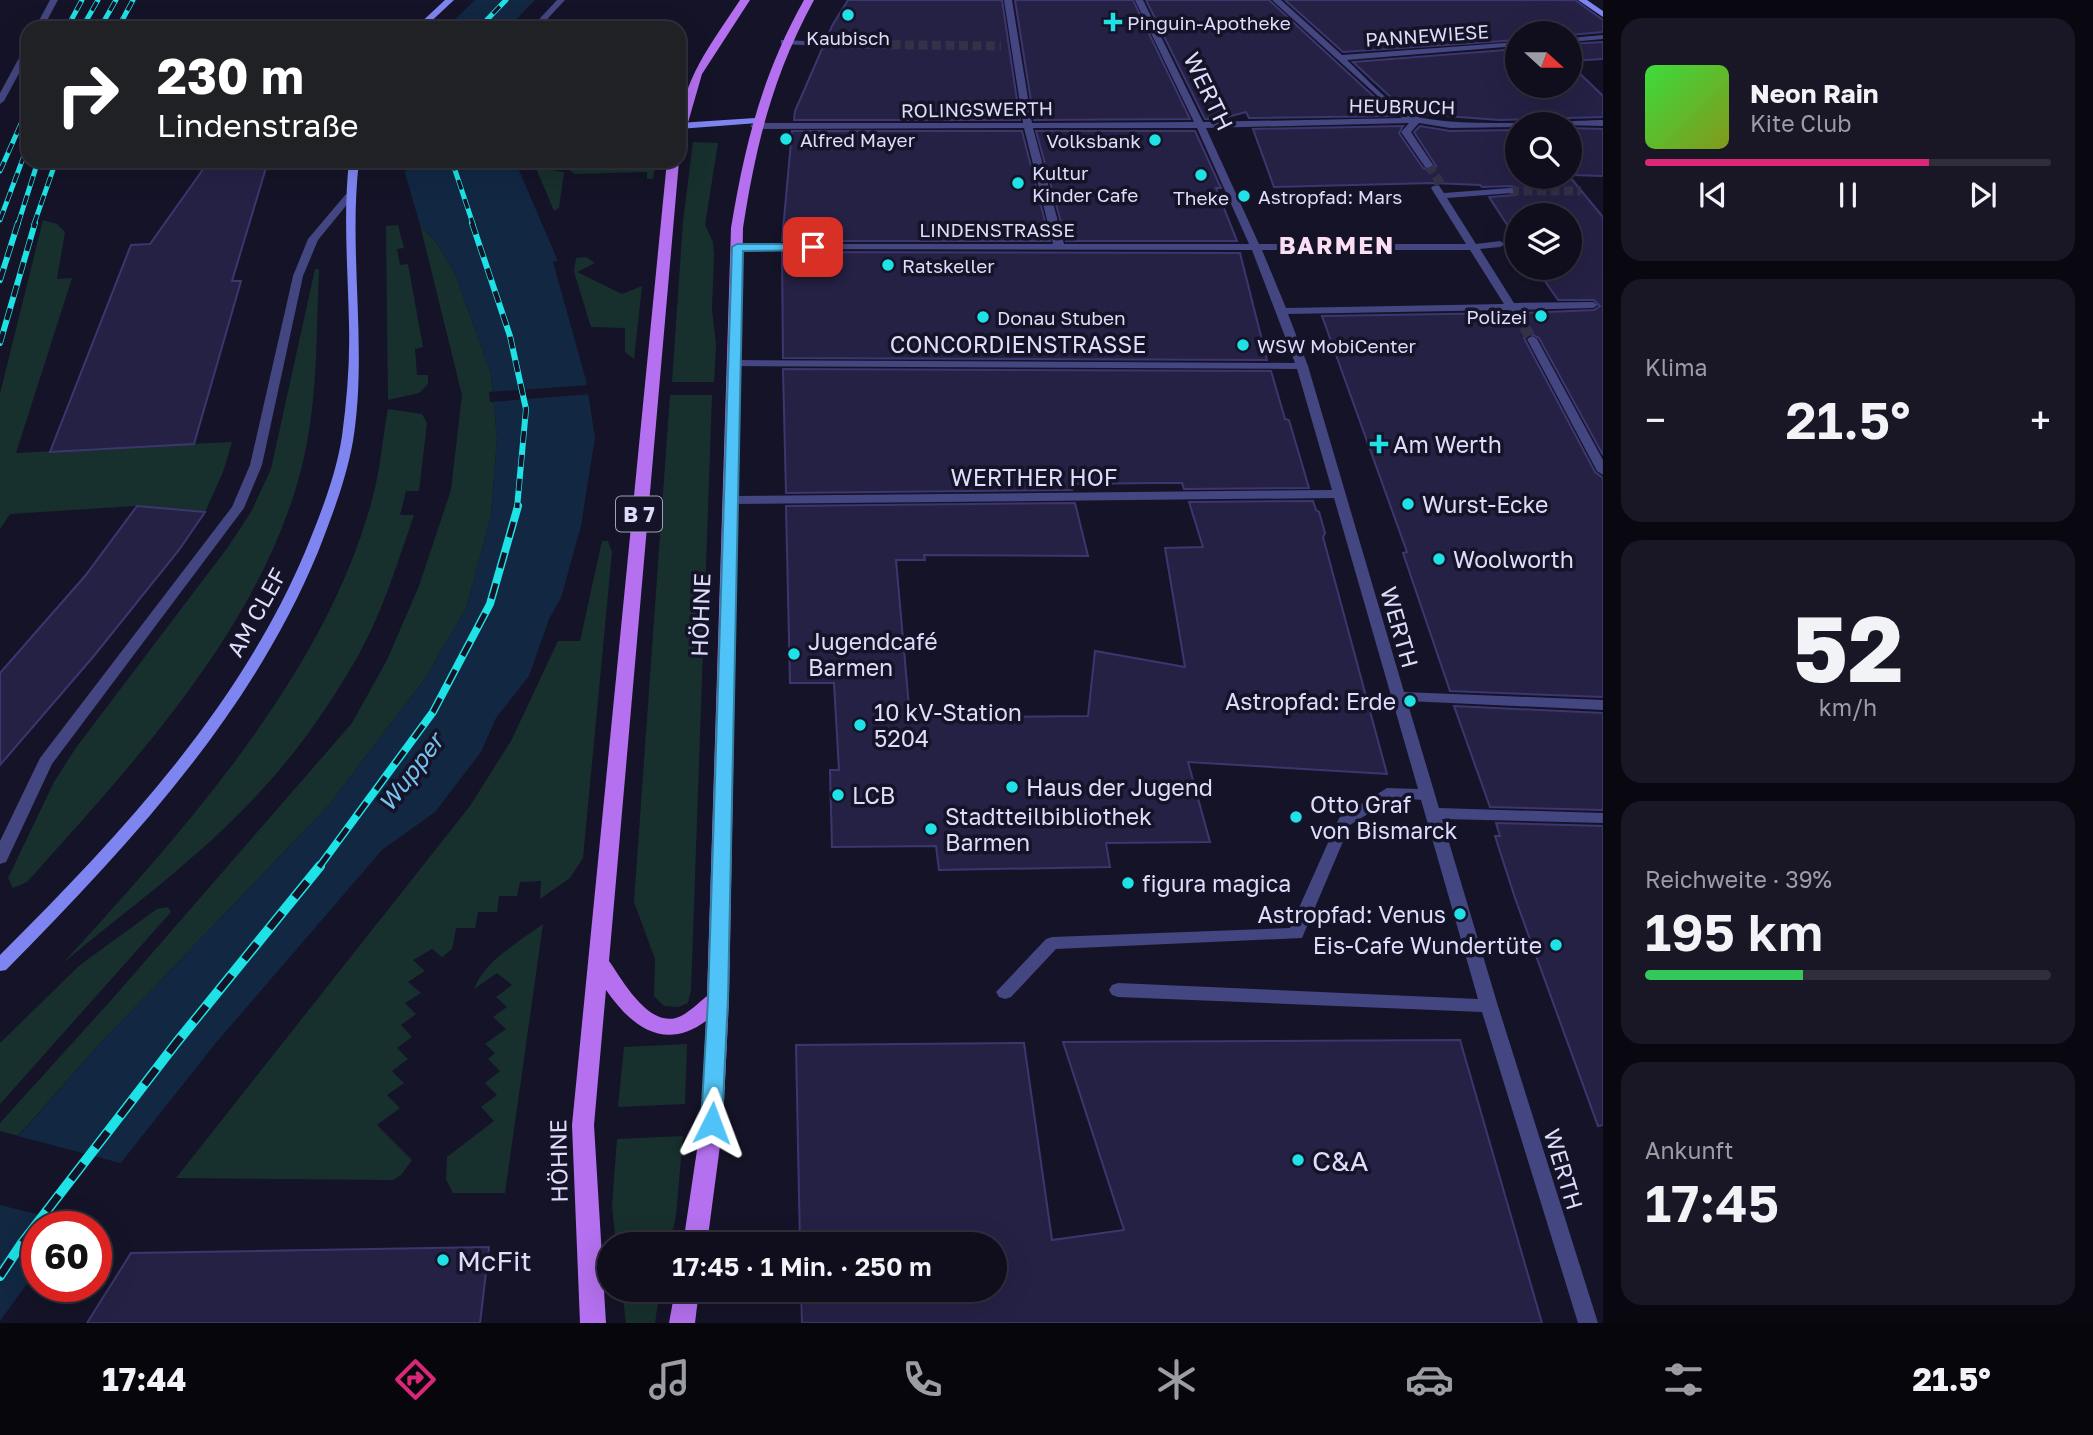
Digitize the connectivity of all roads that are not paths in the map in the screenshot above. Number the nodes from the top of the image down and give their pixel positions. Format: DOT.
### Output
graph roads {
  1 [pos="54,0"];
  2 [pos="450,0"];
  3 [pos="561,0"];
  4 [pos="745,0"];
  5 [pos="809,0"];
  6 [pos="1008,0"];
  7 [pos="1139,0"];
  8 [pos="1276,0"];
  9 [pos="1582,0"];
  10 [pos="1603,15"];
  11 [pos="43,21"];
  12 [pos="427,21"];
  13 [pos="542,21"];
  14 [pos="1603,37"];
  15 [pos="1582,39"];
  16 [pos="784,41"];
  17 [pos="824,44"];
  18 [pos="1505,45"];
  19 [pos="1001,46"];
  20 [pos="1014,46"];
  21 [pos="1340,58"];
  22 [pos="21,62"];
  23 [pos="0,101"];
  24 [pos="686,109"];
  25 [pos="1417,120"];
  26 [pos="1603,123"];
  27 [pos="755,124"];
  28 [pos="1200,125"];
  29 [pos="1028,126"];
  30 [pos="686,128"];
  31 [pos="1428,165"];
  32 [pos="353,168"];
  33 [pos="672,168"];
  34 [pos="1510,191"];
  35 [pos="349,196"];
  36 [pos="1500,244"];
  37 [pos="1059,246"];
  38 [pos="737,247"];
  39 [pos="1473,247"];
  40 [pos="1256,248"];
  41 [pos="1593,304"];
  42 [pos="1283,311"];
  43 [pos="1515,313"];
  44 [pos="1532,340"];
  45 [pos="734,363"];
  46 [pos="1302,366"];
  47 [pos="1603,471"];
  48 [pos="1338,494"];
  49 [pos="732,500"];
  50 [pos="1397,696"];
  51 [pos="1603,705"];
  52 [pos="1428,795"];
  53 [pos="1433,813"];
  54 [pos="1603,818"];
  55 [pos="0,858"];
  56 [pos="0,965"];
  57 [pos="600,965"];
  58 [pos="1118,990"];
  59 [pos="1005,992"];
  60 [pos="718,999"];
  61 [pos="1489,1006"];
  62 [pos="697,1232"];
  63 [pos="685,1302"];
  64 [pos="593,1323"];
  65 [pos="682,1323"];
  66 [pos="1588,1323"];
  1 -- 11 [label="street"];
  2 -- 12 [label="main road"];
  3 -- 13 [label="street"];
  4 -- 24 [label="main road"];
  5 -- 16 [label="main road, HÖHNE"];
  6 -- 20 [label="street"];
  7 -- 28 [label="street, WERTH"];
  8 -- 21 [label="street"];
  9 -- 10 [label="main road"];
  14 -- 15 [label="street"];
  16 -- 17 [label="street"];
  16 -- 27 [label="main road, HÖHNE"];
  18 -- 21 [label="street, PANNEWIESE"];
  19 -- 20 [label="street"];
  20 -- 29 [label="street"];
  21 -- 25 [label="street"];
  22 -- 23 [label="street"];
  25 -- 26 [label="street, HEUBRUCH"];
  25 -- 28 [label="street, HEUBRUCH"];
  25 -- 31 [label="street"];
  27 -- 29 [label="street, ROLINGSWERTH"];
  27 -- 30 [label="main road, ROLINGSWERTH"];
  27 -- 38 [label="main road, HÖHNE"];
  28 -- 29 [label="street, ROLINGSWERTH"];
  28 -- 40 [label="street, WERTH"];
  29 -- 37 [label="street"];
  32 -- 35 [label="main road, AM CLEF"];
  33 -- 57 [label="main road, HÖHNE / B 7"];
  34 -- 39 [label="street"];
  35 -- 55 [label="street"];
  35 -- 56 [label="main road, AM CLEF"];
  36 -- 39 [label="street, LINDENSTRASSE"];
  37 -- 38 [label="street, LINDENSTRASSE"];
  37 -- 40 [label="street, LINDENSTRASSE"];
  38 -- 45 [label="main road, HÖHNE"];
  39 -- 40 [label="street, LINDENSTRASSE"];
  39 -- 43 [label="street"];
  40 -- 42 [label="street, WERTH"];
  41 -- 42 [label="street"];
  42 -- 46 [label="street, WERTH"];
  44 -- 47 [label="street"];
  45 -- 46 [label="street, CONCORDIENSTRASSE"];
  45 -- 49 [label="main road, HÖHNE"];
  46 -- 48 [label="street, WERTH"];
  48 -- 49 [label="street, WERTHER HOF"];
  48 -- 50 [label="street, WERTH"];
  49 -- 60 [label="main road, HÖHNE"];
  50 -- 51 [label="street"];
  50 -- 52 [label="street, WERTH"];
  52 -- 53 [label="street, WERTH"];
  52 -- 59 [label="street"];
  53 -- 54 [label="street"];
  53 -- 61 [label="street, WERTH"];
  57 -- 60 [label="main road"];
  57 -- 64 [label="main road, HÖHNE / B 7"];
  58 -- 61 [label="street"];
  60 -- 62 [label="main road, HÖHNE"];
  61 -- 66 [label="street, WERTH"];
  63 -- 65 [label="main road"];
}
